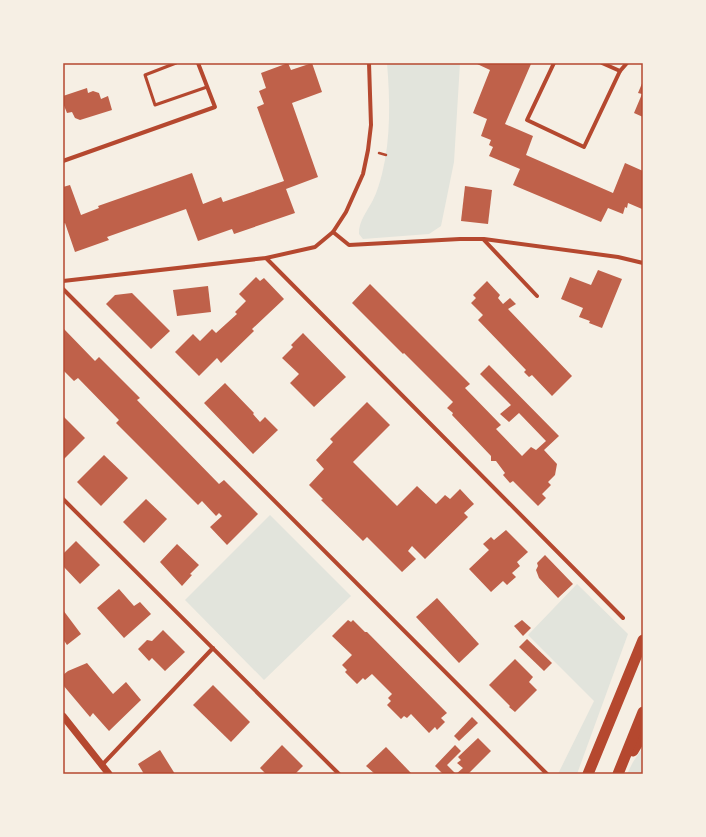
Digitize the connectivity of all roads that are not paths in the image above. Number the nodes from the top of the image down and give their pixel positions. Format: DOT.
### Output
graph roads {
  1 [pos="176,63"];
  2 [pos="198,63"];
  3 [pos="369,63"];
  4 [pos="554,63"];
  5 [pos="602,63"];
  6 [pos="627,63"];
  7 [pos="620,72"];
  8 [pos="207,87"];
  9 [pos="63,161"];
  10 [pos="333,232"];
  11 [pos="484,239"];
  12 [pos="266,258"];
  13 [pos="643,263"];
  14 [pos="63,281"];
  15 [pos="63,289"];
  16 [pos="537,296"];
  17 [pos="63,499"];
  18 [pos="623,618"];
  19 [pos="643,640"];
  20 [pos="213,648"];
  21 [pos="643,712"];
  22 [pos="63,716"];
  23 [pos="643,734"];
  24 [pos="102,764"];
  25 [pos="109,774"];
  26 [pos="339,774"];
  27 [pos="547,774"];
  28 [pos="588,774"];
  29 [pos="618,774"];
  1 -- 8 [label="lane"];
  2 -- 8 [label="street"];
  3 -- 10 [label="street"];
  4 -- 7 [label="street"];
  5 -- 7 [label="street"];
  6 -- 7 [label="street"];
  8 -- 9 [label="street"];
  10 -- 11 [label="street"];
  10 -- 12 [label="street"];
  11 -- 13 [label="street"];
  11 -- 16 [label="street"];
  12 -- 14 [label="street"];
  12 -- 18 [label="street"];
  15 -- 27 [label="street"];
  17 -- 20 [label="street"];
  19 -- 28 [label="highway"];
  20 -- 24 [label="street"];
  20 -- 26 [label="street"];
  21 -- 29 [label="highway"];
  22 -- 24 [label="street"];
  23 -- 29 [label="highway"];
  24 -- 25 [label="street"];
}
